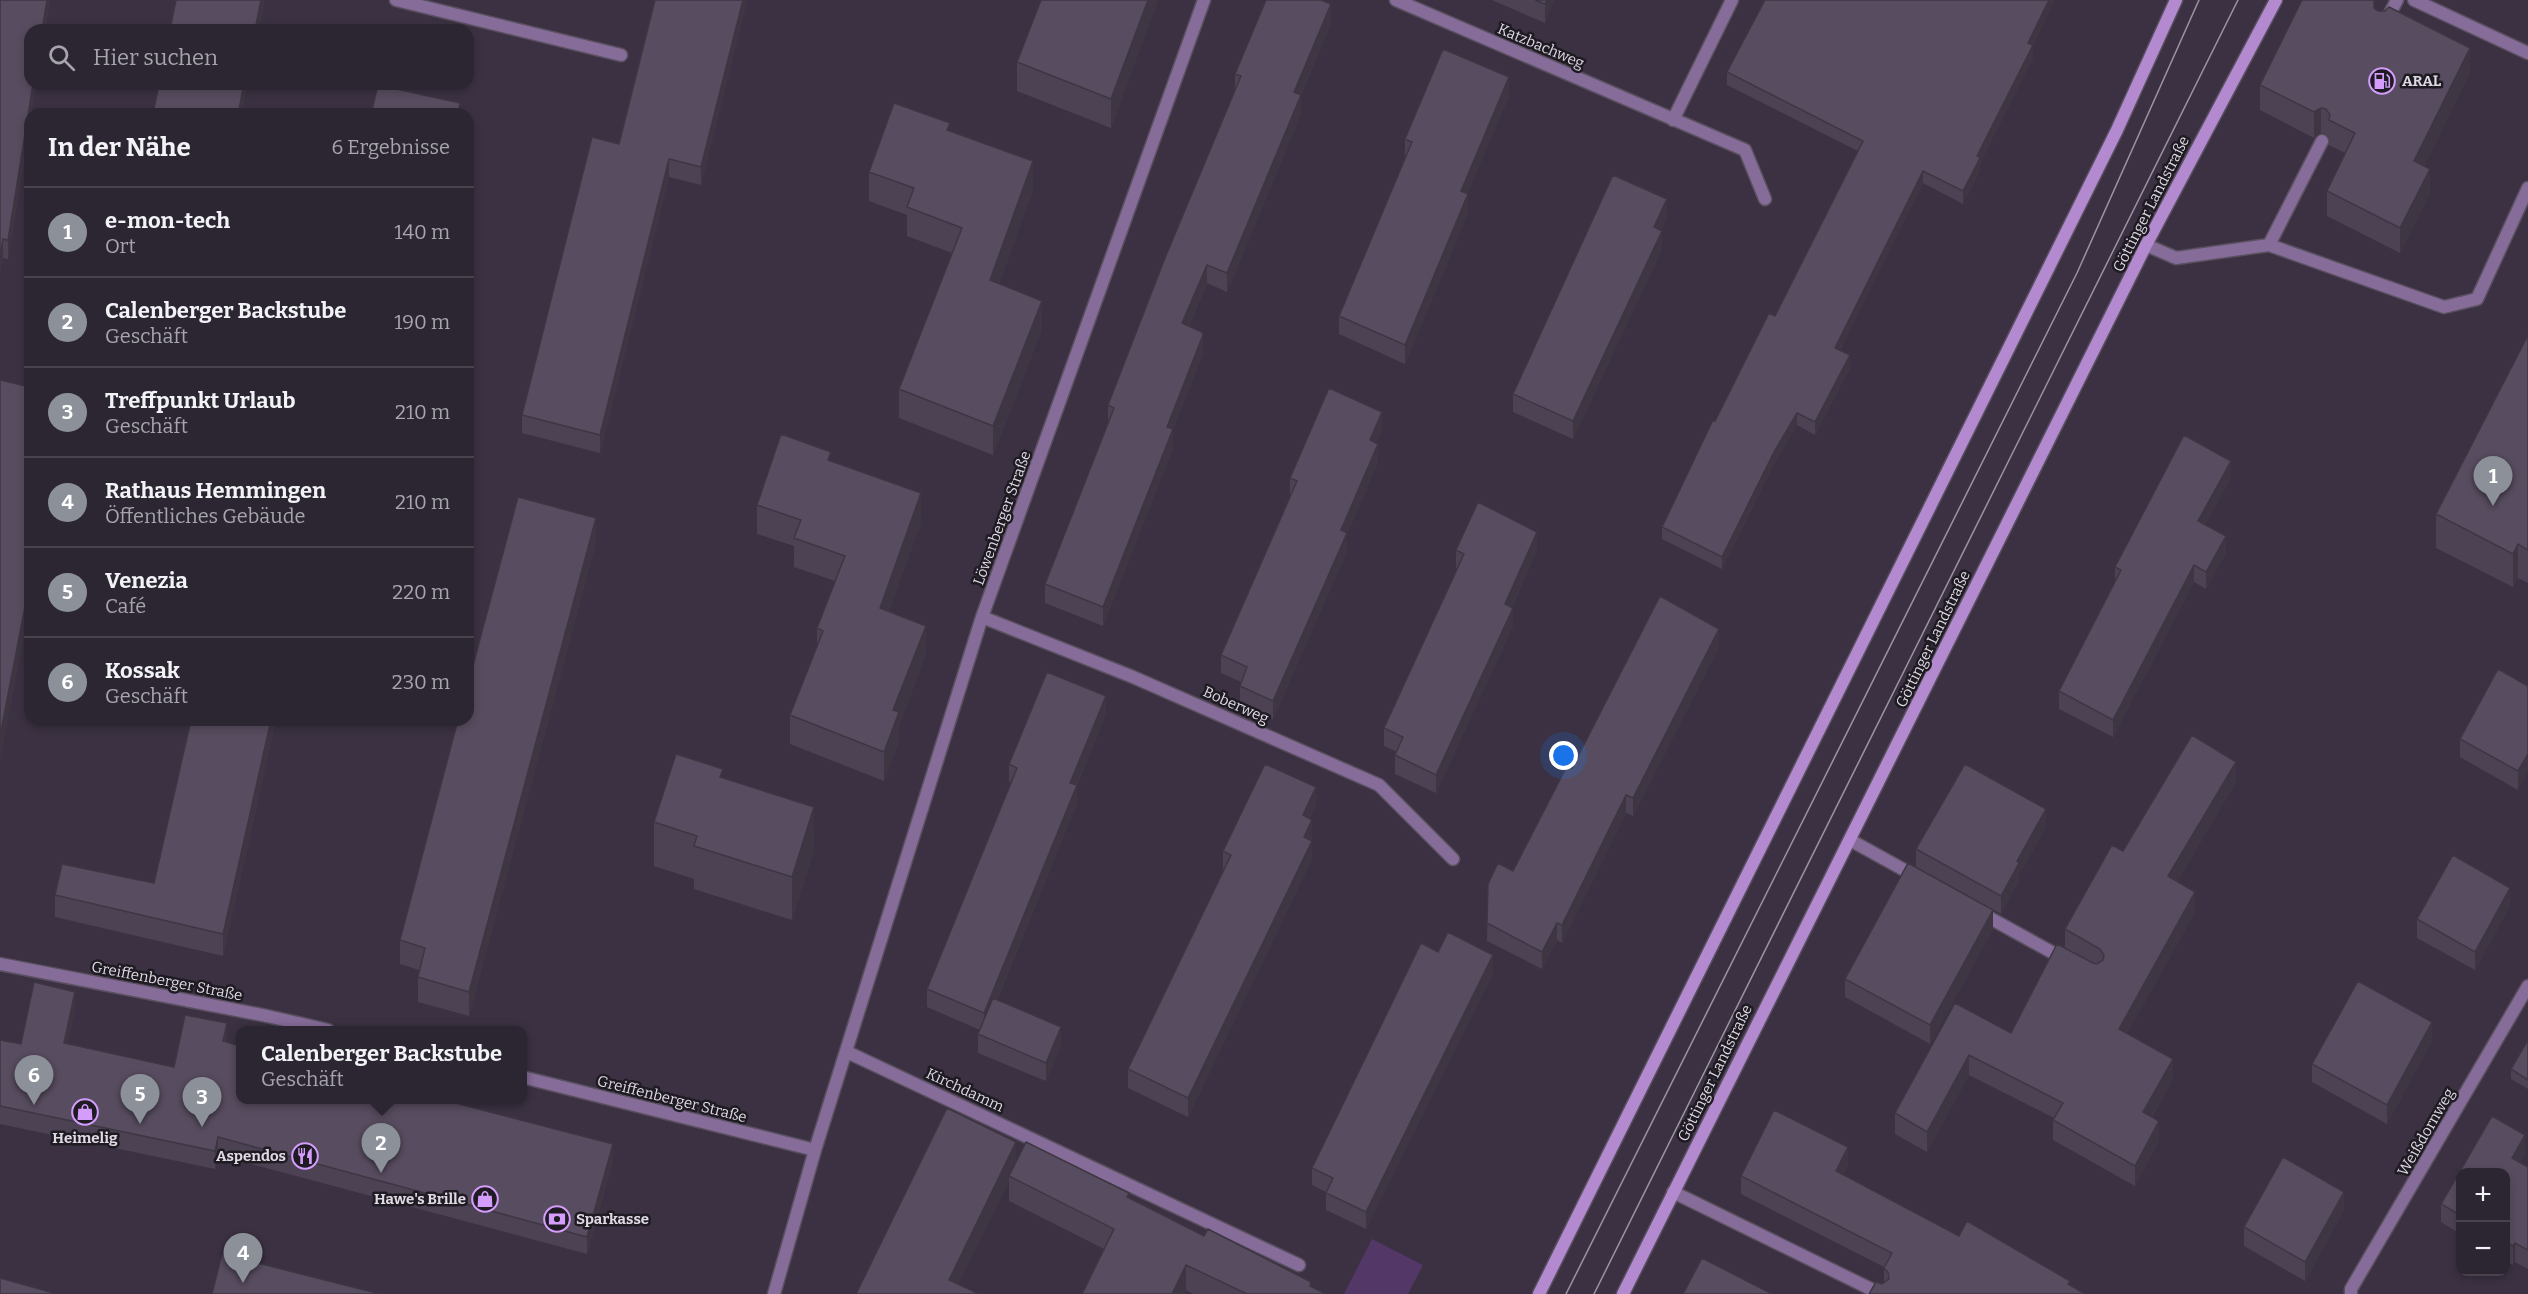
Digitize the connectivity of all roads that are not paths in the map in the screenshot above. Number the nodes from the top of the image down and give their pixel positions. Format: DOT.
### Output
graph roads {
  1 [pos="396,0"];
  2 [pos="1204,0"];
  3 [pos="1396,0"];
  4 [pos="1732,0"];
  5 [pos="2176,0"];
  6 [pos="2276,0"];
  7 [pos="2397,0"];
  8 [pos="2414,0"];
  9 [pos="2381,29"];
  10 [pos="2528,53"];
  11 [pos="621,55"];
  12 [pos="1673,120"];
  13 [pos="2322,141"];
  14 [pos="2528,188"];
  15 [pos="1765,199"];
  16 [pos="2146,245"];
  17 [pos="2269,245"];
  18 [pos="982,617"];
  19 [pos="1850,840"];
  20 [pos="1453,859"];
  21 [pos="1932,886"];
  22 [pos="1963,903"];
  23 [pos="0,964"];
  24 [pos="2076,965"];
  25 [pos="2528,986"];
  26 [pos="311,1026"];
  27 [pos="847,1052"];
  28 [pos="527,1078"];
  29 [pos="815,1150"];
  30 [pos="1673,1192"];
  31 [pos="1299,1265"];
  32 [pos="774,1294"];
  33 [pos="1539,1294"];
  34 [pos="1623,1294"];
  35 [pos="1881,1294"];
  36 [pos="2351,1294"];
  1 -- 11 [label="street"];
  2 -- 18 [label="street, Löwenberger Straße"];
  3 -- 12 [label="street, Katzbachweg"];
  4 -- 12 [label="street"];
  5 -- 33 [label="street"];
  6 -- 16 [label="street, Göttinger Landstraße"];
  7 -- 9 [label="street"];
  8 -- 10 [label="street"];
  12 -- 15 [label="street, Katzbachweg"];
  13 -- 17 [label="street"];
  14 -- 17 [label="street"];
  16 -- 17 [label="street"];
  16 -- 19 [label="street, Göttinger Landstraße"];
  18 -- 20 [label="street, Boberweg"];
  18 -- 27 [label="street, Löwenberger Straße"];
  19 -- 21 [label="street"];
  19 -- 30 [label="street, Göttinger Landstraße"];
  22 -- 24 [label="street"];
  23 -- 26 [label="street, Greiffenberger Straße"];
  25 -- 36 [label="street, Weißdornweg"];
  27 -- 29 [label="street"];
  27 -- 31 [label="street, Kirchdamm"];
  28 -- 29 [label="street, Greiffenberger Straße"];
  29 -- 32 [label="street"];
  30 -- 34 [label="street, Göttinger Landstraße"];
  30 -- 35 [label="street"];
}
